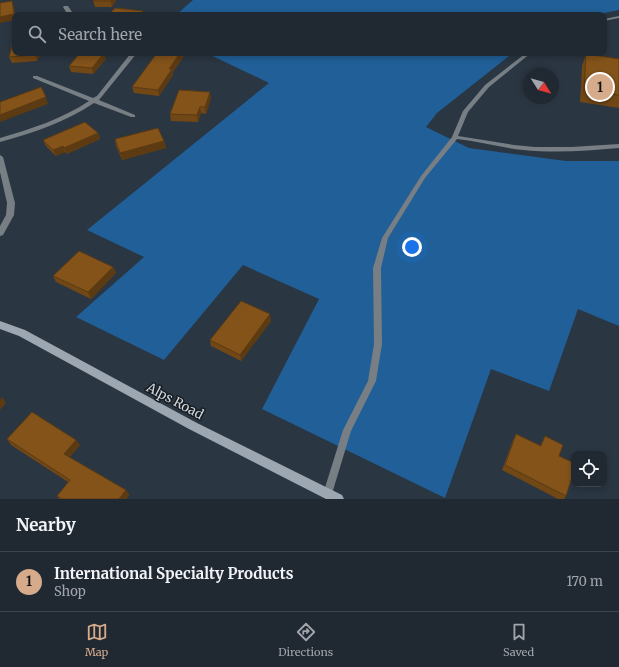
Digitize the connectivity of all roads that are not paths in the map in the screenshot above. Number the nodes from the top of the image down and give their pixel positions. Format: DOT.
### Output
graph roads {
  1 [pos="66,7"];
  2 [pos="69,12"];
  3 [pos="619,17"];
  4 [pos="607,19"];
  5 [pos="132,56"];
  6 [pos="525,56"];
  7 [pos="35,77"];
  8 [pos="94,100"];
  9 [pos="133,116"];
  10 [pos="455,137"];
  11 [pos="0,140"];
  12 [pos="619,146"];
  13 [pos="0,157"];
  14 [pos="0,233"];
  15 [pos="0,325"];
  16 [pos="328,494"];
  17 [pos="338,499"];
  1 -- 2 [label="street"];
  3 -- 4 [label="lane"];
  5 -- 8 [label="street"];
  6 -- 10 [label="lane"];
  7 -- 8 [label="street"];
  8 -- 9 [label="street"];
  8 -- 11 [label="street"];
  10 -- 12 [label="lane"];
  10 -- 16 [label="lane"];
  13 -- 14 [label="street"];
  15 -- 16 [label="main road, Alps Road"];
  16 -- 17 [label="main road, Alps Road"];
}
